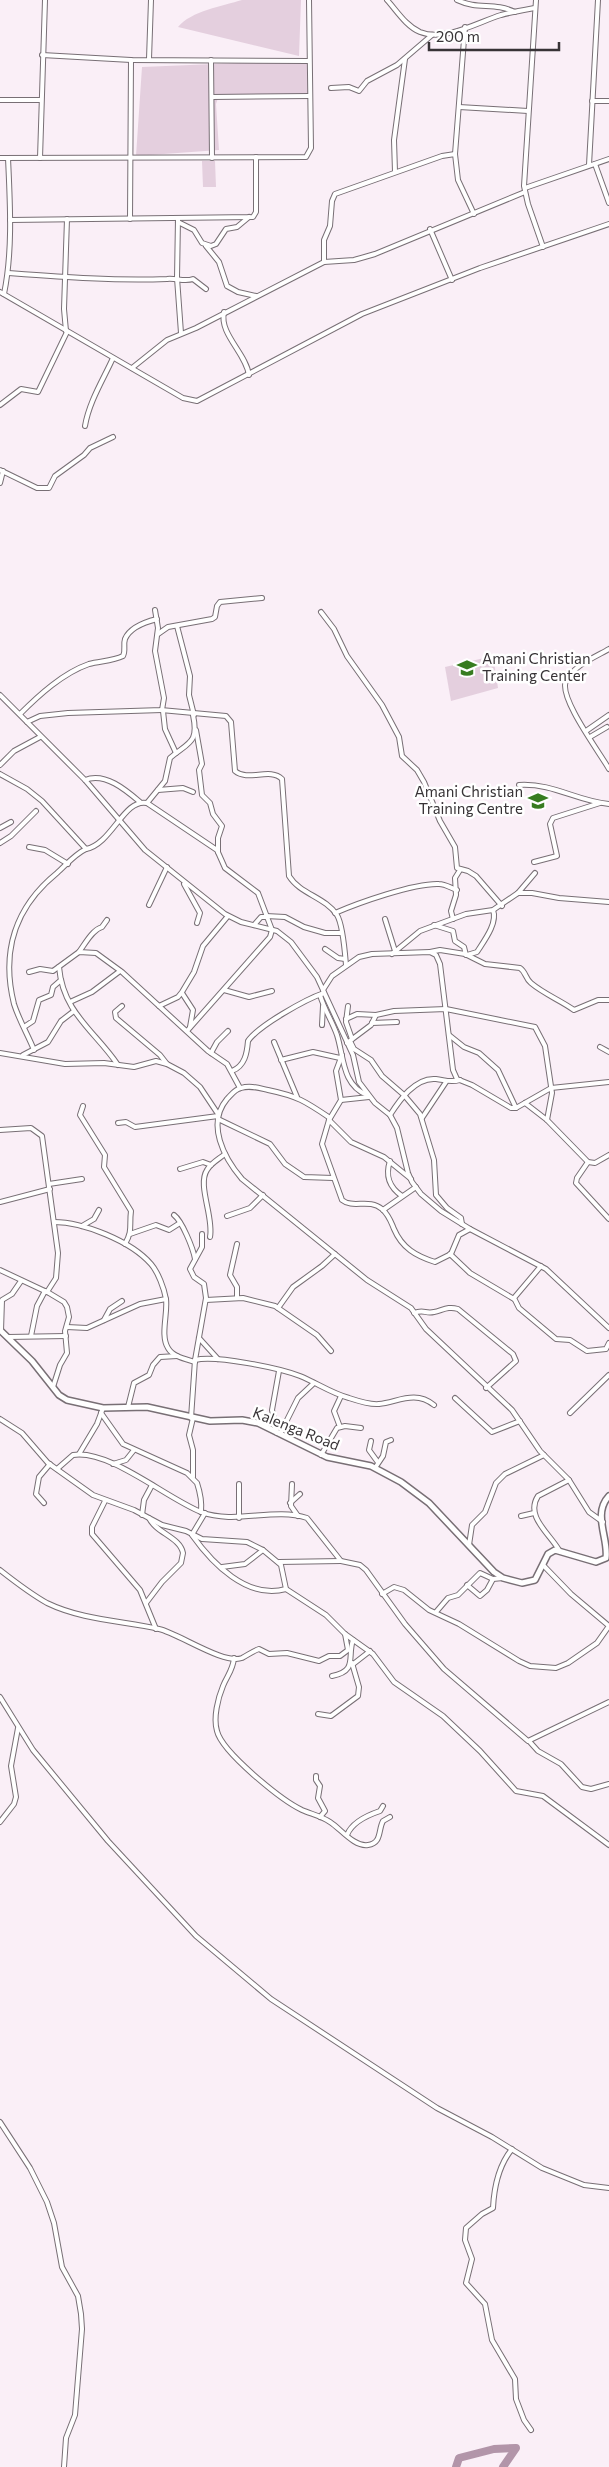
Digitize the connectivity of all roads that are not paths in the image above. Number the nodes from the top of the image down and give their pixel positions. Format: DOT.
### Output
graph roads {
  1 [pos="45,0"];
  2 [pos="151,0"];
  3 [pos="309,0"];
  4 [pos="388,0"];
  5 [pos="460,0"];
  6 [pos="536,0"];
  7 [pos="598,0"];
  8 [pos="535,8"];
  9 [pos="515,12"];
  10 [pos="465,27"];
  11 [pos="432,34"];
  12 [pos="42,55"];
  13 [pos="149,59"];
  14 [pos="405,59"];
  15 [pos="131,60"];
  16 [pos="211,60"];
  17 [pos="309,61"];
  18 [pos="331,88"];
  19 [pos="310,96"];
  20 [pos="212,97"];
  21 [pos="0,100"];
  22 [pos="41,100"];
  23 [pos="592,101"];
  24 [pos="609,101"];
  25 [pos="459,107"];
  26 [pos="528,111"];
  27 [pos="455,154"];
  28 [pos="130,157"];
  29 [pos="256,157"];
  30 [pos="0,158"];
  31 [pos="8,158"];
  32 [pos="40,158"];
  33 [pos="212,158"];
  34 [pos="609,159"];
  35 [pos="596,164"];
  36 [pos="589,165"];
  37 [pos="395,172"];
  38 [pos="525,190"];
  39 [pos="609,204"];
  40 [pos="474,214"];
  41 [pos="249,217"];
  42 [pos="67,219"];
  43 [pos="130,219"];
  44 [pos="10,220"];
  45 [pos="178,220"];
  46 [pos="609,224"];
  47 [pos="430,230"];
  48 [pos="204,244"];
  49 [pos="543,247"];
  50 [pos="324,262"];
  51 [pos="8,273"];
  52 [pos="66,277"];
  53 [pos="177,278"];
  54 [pos="452,280"];
  55 [pos="206,289"];
  56 [pos="2,293"];
  57 [pos="256,296"];
  58 [pos="224,312"];
  59 [pos="67,331"];
  60 [pos="181,333"];
  61 [pos="113,358"];
  62 [pos="132,368"];
  63 [pos="249,375"];
  64 [pos="0,404"];
  65 [pos="85,426"];
  66 [pos="113,437"];
  67 [pos="2,470"];
  68 [pos="0,483"];
  69 [pos="262,598"];
  70 [pos="155,610"];
  71 [pos="321,612"];
  72 [pos="157,619"];
  73 [pos="177,626"];
  74 [pos="157,635"];
  75 [pos="609,650"];
  76 [pos="0,695"];
  77 [pos="162,711"];
  78 [pos="20,714"];
  79 [pos="193,715"];
  80 [pos="609,715"];
  81 [pos="27,722"];
  82 [pos="607,727"];
  83 [pos="196,730"];
  84 [pos="586,731"];
  85 [pos="40,737"];
  86 [pos="590,737"];
  87 [pos="176,753"];
  88 [pos="0,764"];
  89 [pos="609,769"];
  90 [pos="0,774"];
  91 [pos="85,780"];
  92 [pos="519,785"];
  93 [pos="158,790"];
  94 [pos="193,792"];
  95 [pos="140,802"];
  96 [pos="147,803"];
  97 [pos="600,803"];
  98 [pos="609,804"];
  99 [pos="36,811"];
  100 [pos="120,821"];
  101 [pos="11,822"];
  102 [pos="0,828"];
  103 [pos="0,843"];
  104 [pos="29,848"];
  105 [pos="86,849"];
  106 [pos="218,852"];
  107 [pos="534,862"];
  108 [pos="68,864"];
  109 [pos="167,868"];
  110 [pos="460,870"];
  111 [pos="536,873"];
  112 [pos="183,882"];
  113 [pos="457,890"];
  114 [pos="518,893"];
  115 [pos="609,902"];
  116 [pos="149,905"];
  117 [pos="502,906"];
  118 [pos="493,910"];
  119 [pos="335,913"];
  120 [pos="228,916"];
  121 [pos="266,916"];
  122 [pos="453,918"];
  123 [pos="384,919"];
  124 [pos="107,920"];
  125 [pos="197,923"];
  126 [pos="254,925"];
  127 [pos="434,925"];
  128 [pos="272,930"];
  129 [pos="341,933"];
  130 [pos="325,949"];
  131 [pos="79,952"];
  132 [pos="430,952"];
  133 [pos="394,953"];
  134 [pos="467,955"];
  135 [pos="346,959"];
  136 [pos="346,965"];
  137 [pos="59,967"];
  138 [pos="120,971"];
  139 [pos="30,972"];
  140 [pos="61,980"];
  141 [pos="222,990"];
  142 [pos="272,991"];
  143 [pos="182,993"];
  144 [pos="322,993"];
  145 [pos="609,1000"];
  146 [pos="70,1002"];
  147 [pos="122,1006"];
  148 [pos="158,1006"];
  149 [pos="323,1006"];
  150 [pos="348,1006"];
  151 [pos="446,1009"];
  152 [pos="74,1011"];
  153 [pos="376,1015"];
  154 [pos="346,1019"];
  155 [pos="397,1022"];
  156 [pos="372,1023"];
  157 [pos="322,1025"];
  158 [pos="24,1027"];
  159 [pos="189,1029"];
  160 [pos="228,1031"];
  161 [pos="449,1036"];
  162 [pos="350,1041"];
  163 [pos="274,1042"];
  164 [pos="600,1046"];
  165 [pos="34,1050"];
  166 [pos="609,1052"];
  167 [pos="0,1053"];
  168 [pos="211,1053"];
  169 [pos="22,1055"];
  170 [pos="341,1057"];
  171 [pos="281,1060"];
  172 [pos="167,1064"];
  173 [pos="118,1065"];
  174 [pos="232,1071"];
  175 [pos="460,1080"];
  176 [pos="446,1082"];
  177 [pos="609,1082"];
  178 [pos="240,1088"];
  179 [pos="551,1088"];
  180 [pos="404,1095"];
  181 [pos="297,1096"];
  182 [pos="368,1096"];
  183 [pos="341,1100"];
  184 [pos="525,1103"];
  185 [pos="83,1106"];
  186 [pos="516,1108"];
  187 [pos="390,1115"];
  188 [pos="218,1116"];
  189 [pos="422,1118"];
  190 [pos="329,1119"];
  191 [pos="547,1120"];
  192 [pos="118,1122"];
  193 [pos="0,1130"];
  194 [pos="225,1154"];
  195 [pos="609,1155"];
  196 [pos="390,1161"];
  197 [pos="588,1162"];
  198 [pos="211,1165"];
  199 [pos="180,1169"];
  200 [pos="334,1178"];
  201 [pos="82,1179"];
  202 [pos="410,1179"];
  203 [pos="49,1186"];
  204 [pos="416,1187"];
  205 [pos="263,1195"];
  206 [pos="402,1196"];
  207 [pos="0,1202"];
  208 [pos="100,1210"];
  209 [pos="383,1210"];
  210 [pos="174,1215"];
  211 [pos="227,1216"];
  212 [pos="609,1219"];
  213 [pos="54,1222"];
  214 [pos="180,1223"];
  215 [pos="462,1224"];
  216 [pos="82,1226"];
  217 [pos="470,1229"];
  218 [pos="130,1234"];
  219 [pos="202,1234"];
  220 [pos="210,1237"];
  221 [pos="125,1244"];
  222 [pos="237,1244"];
  223 [pos="335,1254"];
  224 [pos="450,1254"];
  225 [pos="195,1259"];
  226 [pos="541,1266"];
  227 [pos="0,1270"];
  228 [pos="21,1281"];
  229 [pos="46,1292"];
  230 [pos="237,1298"];
  231 [pos="166,1299"];
  232 [pos="514,1299"];
  233 [pos="206,1300"];
  234 [pos="122,1301"];
  235 [pos="278,1308"];
  236 [pos="414,1313"];
  237 [pos="104,1320"];
  238 [pos="67,1327"];
  239 [pos="609,1328"];
  240 [pos="0,1330"];
  241 [pos="32,1336"];
  242 [pos="66,1336"];
  243 [pos="8,1337"];
  244 [pos="199,1338"];
  245 [pos="609,1343"];
  246 [pos="331,1351"];
  247 [pos="177,1356"];
  248 [pos="218,1359"];
  249 [pos="195,1361"];
  250 [pos="279,1371"];
  251 [pos="609,1375"];
  252 [pos="314,1383"];
  253 [pos="53,1387"];
  254 [pos="486,1388"];
  255 [pos="341,1396"];
  256 [pos="455,1398"];
  257 [pos="434,1405"];
  258 [pos="128,1407"];
  259 [pos="102,1411"];
  260 [pos="570,1413"];
  261 [pos="192,1418"];
  262 [pos="0,1419"];
  263 [pos="520,1421"];
  264 [pos="340,1427"];
  265 [pos="361,1428"];
  266 [pos="279,1434"];
  267 [pos="391,1440"];
  268 [pos="371,1442"];
  269 [pos="134,1450"];
  270 [pos="79,1454"];
  271 [pos="321,1455"];
  272 [pos="544,1455"];
  273 [pos="377,1461"];
  274 [pos="50,1464"];
  275 [pos="113,1464"];
  276 [pos="375,1468"];
  277 [pos="57,1469"];
  278 [pos="193,1478"];
  279 [pos="569,1480"];
  280 [pos="240,1484"];
  281 [pos="292,1484"];
  282 [pos="152,1485"];
  283 [pos="300,1494"];
  284 [pos="609,1496"];
  285 [pos="105,1501"];
  286 [pos="44,1503"];
  287 [pos="290,1503"];
  288 [pos="203,1512"];
  289 [pos="534,1513"];
  290 [pos="142,1515"];
  291 [pos="298,1516"];
  292 [pos="521,1516"];
  293 [pos="149,1518"];
  294 [pos="239,1518"];
  295 [pos="604,1522"];
  296 [pos="177,1529"];
  297 [pos="192,1533"];
  298 [pos="170,1538"];
  299 [pos="469,1545"];
  300 [pos="263,1550"];
  301 [pos="559,1550"];
  302 [pos="341,1561"];
  303 [pos="279,1562"];
  304 [pos="543,1565"];
  305 [pos="222,1568"];
  306 [pos="0,1570"];
  307 [pos="493,1578"];
  308 [pos="503,1578"];
  309 [pos="467,1585"];
  310 [pos="286,1589"];
  311 [pos="382,1594"];
  312 [pos="146,1603"];
  313 [pos="436,1612"];
  314 [pos="156,1628"];
  315 [pos="345,1634"];
  316 [pos="353,1640"];
  317 [pos="370,1651"];
  318 [pos="234,1658"];
  319 [pos="352,1664"];
  320 [pos="332,1676"];
  321 [pos="0,1697"];
  322 [pos="609,1702"];
  323 [pos="318,1714"];
  324 [pos="18,1728"];
  325 [pos="529,1741"];
  326 [pos="316,1776"];
  327 [pos="609,1784"];
  328 [pos="383,1806"];
  329 [pos="320,1817"];
  330 [pos="390,1817"];
  331 [pos="0,1822"];
  332 [pos="347,1835"];
  333 [pos="609,1845"];
  334 [pos="0,2122"];
  335 [pos="512,2149"];
  336 [pos="609,2188"];
  337 [pos="531,2430"];
  338 [pos="64,2467"];
  1 -- 12 [label="street"];
  2 -- 13 [label="street"];
  3 -- 17 [label="street"];
  4 -- 11 [label="street"];
  5 -- 9 [label="street"];
  6 -- 8 [label="street"];
  7 -- 23 [label="street"];
  8 -- 9 [label="street"];
  8 -- 26 [label="street"];
  9 -- 10 [label="street"];
  10 -- 11 [label="street"];
  10 -- 25 [label="street"];
  11 -- 14 [label="street"];
  12 -- 15 [label="street"];
  12 -- 22 [label="street"];
  13 -- 15 [label="street"];
  13 -- 16 [label="street"];
  14 -- 18 [label="street"];
  14 -- 37 [label="street"];
  15 -- 28 [label="street"];
  16 -- 17 [label="street"];
  16 -- 20 [label="street"];
  17 -- 19 [label="street"];
  19 -- 20 [label="street"];
  19 -- 29 [label="street"];
  20 -- 33 [label="street"];
  21 -- 22 [label="street"];
  22 -- 32 [label="street"];
  23 -- 24 [label="street"];
  23 -- 36 [label="street"];
  25 -- 26 [label="street"];
  25 -- 27 [label="street"];
  26 -- 38 [label="street"];
  27 -- 37 [label="street"];
  27 -- 40 [label="street"];
  28 -- 32 [label="street"];
  28 -- 33 [label="street"];
  28 -- 43 [label="street"];
  29 -- 33 [label="street"];
  29 -- 41 [label="street"];
  30 -- 31 [label="street"];
  31 -- 32 [label="street"];
  31 -- 44 [label="street"];
  34 -- 35 [label="street"];
  35 -- 36 [label="street"];
  35 -- 39 [label="street"];
  36 -- 38 [label="street"];
  37 -- 50 [label="street"];
  38 -- 40 [label="street"];
  38 -- 49 [label="street"];
  40 -- 47 [label="street"];
  41 -- 45 [label="street"];
  41 -- 48 [label="street"];
  42 -- 43 [label="street"];
  42 -- 44 [label="street"];
  42 -- 52 [label="street"];
  43 -- 45 [label="street"];
  44 -- 51 [label="street"];
  45 -- 48 [label="street"];
  45 -- 53 [label="street"];
  46 -- 49 [label="street"];
  47 -- 50 [label="street"];
  47 -- 54 [label="street"];
  48 -- 57 [label="street"];
  49 -- 54 [label="street"];
  50 -- 57 [label="street"];
  51 -- 52 [label="street"];
  51 -- 56 [label="street"];
  52 -- 53 [label="street"];
  52 -- 59 [label="street"];
  53 -- 55 [label="street"];
  53 -- 60 [label="street"];
  54 -- 63 [label="street"];
  56 -- 59 [label="street"];
  57 -- 58 [label="street"];
  58 -- 60 [label="street"];
  58 -- 63 [label="street"];
  59 -- 61 [label="street"];
  59 -- 64 [label="street"];
  60 -- 62 [label="street"];
  61 -- 62 [label="street"];
  61 -- 65 [label="street"];
  62 -- 63 [label="street"];
  66 -- 67 [label="street"];
  67 -- 68 [label="street"];
  69 -- 73 [label="street"];
  70 -- 72 [label="street"];
  71 -- 110 [label="street"];
  72 -- 74 [label="street"];
  72 -- 78 [label="street"];
  73 -- 74 [label="street"];
  73 -- 79 [label="street"];
  74 -- 77 [label="street"];
  75 -- 84 [label="street"];
  76 -- 78 [label="street"];
  77 -- 79 [label="street"];
  77 -- 81 [label="street"];
  77 -- 87 [label="street"];
  78 -- 81 [label="street"];
  79 -- 83 [label="street"];
  79 -- 119 [label="street"];
  80 -- 84 [label="street"];
  81 -- 85 [label="street"];
  82 -- 86 [label="street"];
  83 -- 87 [label="street"];
  83 -- 106 [label="street"];
  84 -- 86 [label="street"];
  85 -- 88 [label="street"];
  85 -- 91 [label="street"];
  86 -- 89 [label="street"];
  87 -- 93 [label="street"];
  90 -- 105 [label="street"];
  91 -- 95 [label="street"];
  91 -- 100 [label="street"];
  92 -- 97 [label="street"];
  93 -- 94 [label="street"];
  93 -- 96 [label="street"];
  95 -- 96 [label="street"];
  95 -- 100 [label="street"];
  96 -- 106 [label="street"];
  97 -- 98 [label="street"];
  97 -- 107 [label="street"];
  99 -- 103 [label="street"];
  100 -- 105 [label="street"];
  100 -- 109 [label="street"];
  101 -- 102 [label="street"];
  104 -- 108 [label="street"];
  105 -- 108 [label="street"];
  106 -- 121 [label="street"];
  108 -- 158 [label="street"];
  109 -- 112 [label="street"];
  109 -- 116 [label="street"];
  110 -- 113 [label="street"];
  110 -- 117 [label="street"];
  111 -- 114 [label="street"];
  112 -- 120 [label="street"];
  112 -- 125 [label="street"];
  113 -- 119 [label="street"];
  113 -- 122 [label="street"];
  114 -- 115 [label="street"];
  114 -- 117 [label="street"];
  117 -- 118 [label="street"];
  118 -- 122 [label="street"];
  118 -- 134 [label="street"];
  119 -- 129 [label="street"];
  120 -- 126 [label="street"];
  120 -- 143 [label="street"];
  121 -- 126 [label="street"];
  121 -- 128 [label="street"];
  121 -- 129 [label="street"];
  122 -- 127 [label="street"];
  123 -- 133 [label="street"];
  124 -- 131 [label="street"];
  126 -- 128 [label="street"];
  127 -- 133 [label="street"];
  127 -- 134 [label="street"];
  128 -- 141 [label="street"];
  128 -- 144 [label="street"];
  129 -- 135 [label="street"];
  130 -- 135 [label="street"];
  131 -- 137 [label="street"];
  131 -- 138 [label="street"];
  132 -- 133 [label="street"];
  132 -- 134 [label="street"];
  132 -- 151 [label="street"];
  133 -- 136 [label="street"];
  134 -- 145 [label="street"];
  135 -- 136 [label="street"];
  136 -- 144 [label="street"];
  137 -- 139 [label="street"];
  137 -- 140 [label="street"];
  138 -- 146 [label="street"];
  138 -- 148 [label="street"];
  140 -- 146 [label="street"];
  140 -- 158 [label="street"];
  141 -- 142 [label="street"];
  141 -- 159 [label="street"];
  143 -- 148 [label="street"];
  143 -- 159 [label="street"];
  144 -- 149 [label="street"];
  144 -- 162 [label="street"];
  144 -- 174 [label="street"];
  146 -- 152 [label="street"];
  147 -- 172 [label="street"];
  148 -- 159 [label="street"];
  149 -- 157 [label="street"];
  149 -- 170 [label="street"];
  150 -- 154 [label="street"];
  151 -- 153 [label="street"];
  151 -- 161 [label="street"];
  151 -- 179 [label="street"];
  152 -- 165 [label="street"];
  152 -- 173 [label="street"];
  153 -- 154 [label="street"];
  153 -- 156 [label="street"];
  154 -- 162 [label="street"];
  155 -- 156 [label="street"];
  156 -- 162 [label="street"];
  158 -- 165 [label="street"];
  159 -- 168 [label="street"];
  160 -- 168 [label="street"];
  161 -- 175 [label="street"];
  161 -- 186 [label="street"];
  162 -- 180 [label="street"];
  162 -- 182 [label="street"];
  163 -- 171 [label="street"];
  164 -- 166 [label="street"];
  165 -- 169 [label="street"];
  167 -- 169 [label="street"];
  168 -- 174 [label="street"];
  169 -- 173 [label="street"];
  170 -- 171 [label="street"];
  170 -- 182 [label="street"];
  170 -- 183 [label="street"];
  171 -- 181 [label="street"];
  172 -- 173 [label="street"];
  172 -- 188 [label="street"];
  174 -- 178 [label="street"];
  175 -- 176 [label="street"];
  175 -- 186 [label="street"];
  176 -- 180 [label="street"];
  176 -- 189 [label="street"];
  177 -- 179 [label="street"];
  178 -- 181 [label="street"];
  178 -- 188 [label="street"];
  179 -- 184 [label="street"];
  179 -- 191 [label="street"];
  180 -- 187 [label="street"];
  180 -- 189 [label="street"];
  181 -- 190 [label="street"];
  182 -- 183 [label="street"];
  182 -- 187 [label="street"];
  183 -- 190 [label="street"];
  184 -- 186 [label="street"];
  184 -- 191 [label="street"];
  185 -- 218 [label="street"];
  187 -- 202 [label="street"];
  188 -- 192 [label="street"];
  188 -- 194 [label="street"];
  188 -- 200 [label="street"];
  189 -- 215 [label="street"];
  190 -- 196 [label="street"];
  190 -- 200 [label="street"];
  191 -- 197 [label="street"];
  193 -- 203 [label="street"];
  194 -- 198 [label="street"];
  194 -- 205 [label="street"];
  195 -- 197 [label="street"];
  196 -- 202 [label="street"];
  196 -- 206 [label="street"];
  197 -- 212 [label="street"];
  198 -- 199 [label="street"];
  198 -- 220 [label="street"];
  200 -- 209 [label="street"];
  201 -- 203 [label="street"];
  202 -- 204 [label="street"];
  203 -- 207 [label="street"];
  203 -- 213 [label="street"];
  204 -- 206 [label="street"];
  204 -- 215 [label="street"];
  205 -- 211 [label="street"];
  205 -- 223 [label="street"];
  206 -- 209 [label="street"];
  208 -- 216 [label="street"];
  209 -- 224 [label="street"];
  210 -- 214 [label="street"];
  213 -- 216 [label="street"];
  213 -- 229 [label="street"];
  214 -- 218 [label="street"];
  214 -- 225 [label="street"];
  215 -- 217 [label="street"];
  216 -- 221 [label="street"];
  217 -- 224 [label="street"];
  217 -- 226 [label="street"];
  218 -- 221 [label="street"];
  219 -- 225 [label="street"];
  221 -- 231 [label="street"];
  222 -- 230 [label="street"];
  223 -- 235 [label="street"];
  223 -- 236 [label="street"];
  224 -- 232 [label="street"];
  225 -- 233 [label="street"];
  226 -- 232 [label="street"];
  226 -- 239 [label="street"];
  227 -- 228 [label="street"];
  228 -- 229 [label="street"];
  228 -- 240 [label="street"];
  229 -- 238 [label="street"];
  229 -- 241 [label="street"];
  230 -- 233 [label="street"];
  230 -- 235 [label="street"];
  231 -- 237 [label="street"];
  231 -- 247 [label="street"];
  232 -- 245 [label="street"];
  233 -- 244 [label="street"];
  234 -- 237 [label="street"];
  235 -- 246 [label="street"];
  236 -- 254 [label="street"];
  236 -- 254 [label="street"];
  237 -- 238 [label="street"];
  238 -- 242 [label="street"];
  240 -- 243 [label="main road, Kalenga Road"];
  241 -- 242 [label="street"];
  241 -- 243 [label="street"];
  242 -- 253 [label="street"];
  243 -- 253 [label="main road, Kalenga Road"];
  244 -- 248 [label="street"];
  244 -- 249 [label="street"];
  247 -- 249 [label="street"];
  247 -- 258 [label="street"];
  248 -- 249 [label="street"];
  248 -- 250 [label="street"];
  249 -- 261 [label="street"];
  250 -- 252 [label="street"];
  250 -- 266 [label="street"];
  251 -- 260 [label="street"];
  252 -- 255 [label="street"];
  252 -- 266 [label="street"];
  253 -- 259 [label="main road, Kalenga Road"];
  254 -- 263 [label="street"];
  255 -- 257 [label="street"];
  255 -- 264 [label="street"];
  256 -- 263 [label="street"];
  258 -- 259 [label="main road, Kalenga Road"];
  258 -- 261 [label="main road, Kalenga Road"];
  259 -- 269 [label="street"];
  259 -- 270 [label="street"];
  261 -- 266 [label="main road, Kalenga Road"];
  261 -- 278 [label="street"];
  262 -- 274 [label="street"];
  263 -- 272 [label="street"];
  264 -- 265 [label="street"];
  264 -- 271 [label="street"];
  266 -- 271 [label="main road, Kalenga Road"];
  267 -- 273 [label="street"];
  268 -- 273 [label="street"];
  269 -- 275 [label="street"];
  269 -- 278 [label="street"];
  270 -- 275 [label="street"];
  270 -- 277 [label="street"];
  271 -- 276 [label="main road, Kalenga Road"];
  272 -- 279 [label="street"];
  272 -- 299 [label="street"];
  273 -- 276 [label="street"];
  274 -- 277 [label="street"];
  274 -- 286 [label="street"];
  275 -- 282 [label="street"];
  276 -- 299 [label="main road, Kalenga Road"];
  277 -- 285 [label="street"];
  278 -- 288 [label="street"];
  279 -- 289 [label="street"];
  279 -- 295 [label="street"];
  280 -- 294 [label="street"];
  281 -- 287 [label="street"];
  282 -- 288 [label="street"];
  282 -- 290 [label="street"];
  283 -- 287 [label="street"];
  284 -- 295 [label="main road"];
  285 -- 290 [label="street"];
  285 -- 312 [label="street"];
  287 -- 291 [label="street"];
  288 -- 294 [label="street"];
  288 -- 297 [label="street"];
  289 -- 292 [label="street"];
  289 -- 301 [label="street"];
  290 -- 293 [label="street"];
  291 -- 294 [label="street"];
  291 -- 302 [label="street"];
  293 -- 296 [label="street"];
  293 -- 298 [label="street"];
  295 -- 301 [label="main road"];
  296 -- 297 [label="street"];
  296 -- 298 [label="street"];
  297 -- 300 [label="street"];
  297 -- 305 [label="street"];
  298 -- 312 [label="street"];
  299 -- 308 [label="main road, Kalenga Road"];
  300 -- 303 [label="street"];
  300 -- 305 [label="street"];
  301 -- 304 [label="main road"];
  302 -- 303 [label="street"];
  302 -- 311 [label="street"];
  303 -- 310 [label="street"];
  304 -- 308 [label="main road"];
  304 -- 313 [label="street"];
  305 -- 310 [label="street"];
  306 -- 314 [label="street"];
  307 -- 308 [label="street"];
  307 -- 309 [label="street"];
  307 -- 309 [label="street"];
  309 -- 313 [label="street"];
  310 -- 315 [label="street"];
  311 -- 313 [label="street"];
  311 -- 325 [label="street"];
  312 -- 314 [label="street"];
  314 -- 318 [label="street"];
  315 -- 316 [label="street"];
  315 -- 318 [label="street"];
  316 -- 317 [label="street"];
  316 -- 319 [label="street"];
  317 -- 319 [label="street"];
  317 -- 333 [label="street"];
  318 -- 329 [label="street"];
  319 -- 320 [label="street"];
  319 -- 323 [label="street"];
  321 -- 324 [label="street"];
  322 -- 325 [label="street"];
  324 -- 331 [label="street"];
  324 -- 335 [label="street"];
  325 -- 327 [label="street"];
  326 -- 329 [label="street"];
  328 -- 332 [label="street"];
  329 -- 332 [label="street"];
  330 -- 332 [label="street"];
  334 -- 338 [label="street"];
  335 -- 336 [label="street"];
  335 -- 337 [label="street"];
}
